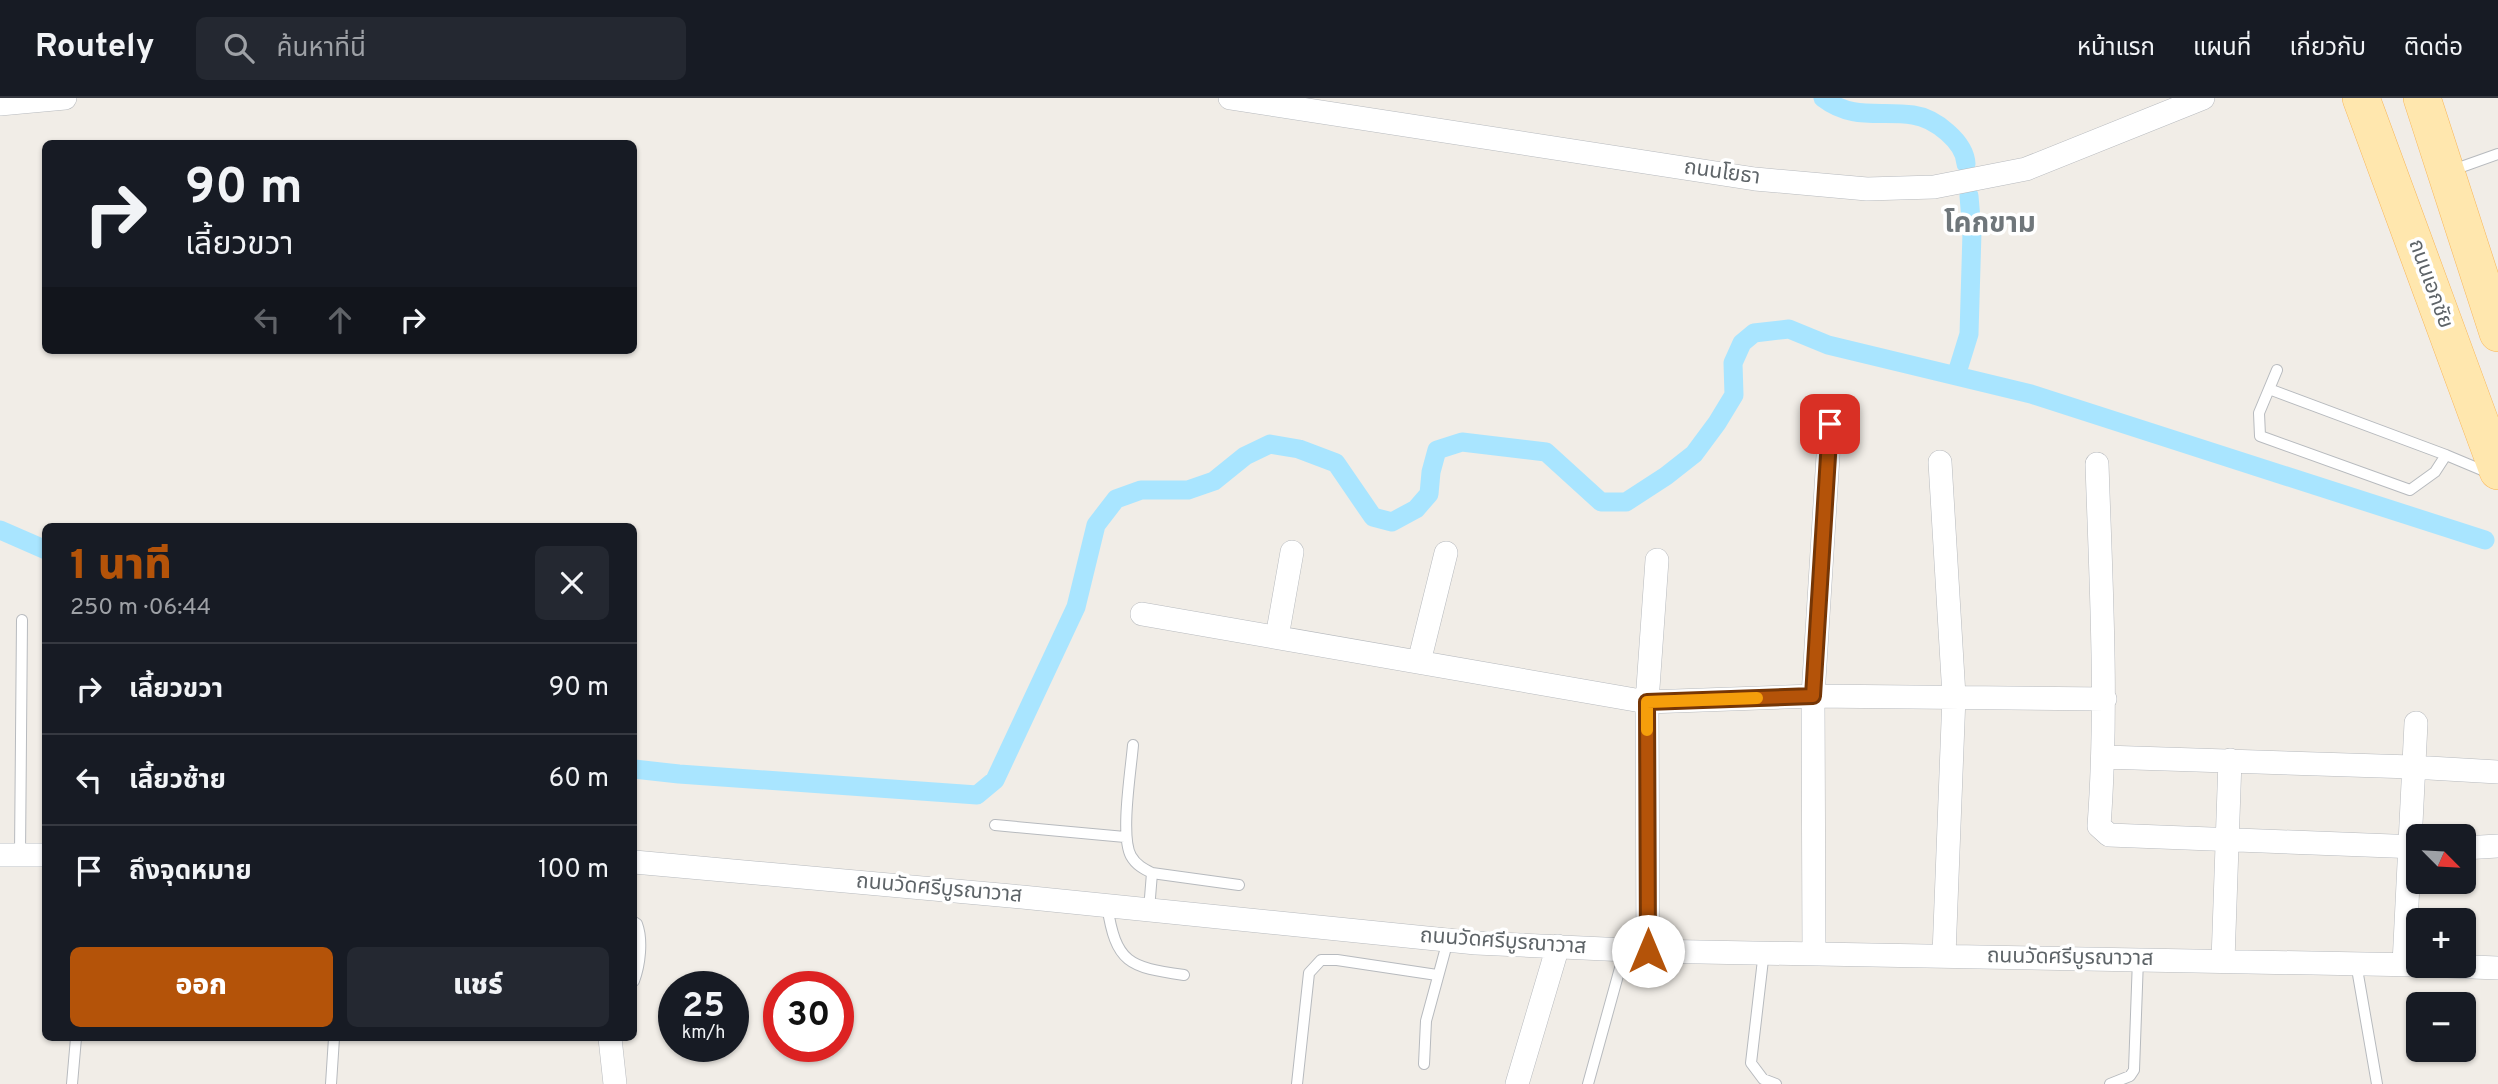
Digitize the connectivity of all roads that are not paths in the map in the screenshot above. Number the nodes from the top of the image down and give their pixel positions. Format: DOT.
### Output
graph roads {
  1 [pos="65,98"];
  2 [pos="1230,98"];
  3 [pos="2203,98"];
  4 [pos="2361,98"];
  5 [pos="2422,98"];
  6 [pos="0,104"];
  7 [pos="2498,154"];
  8 [pos="2447,172"];
  9 [pos="2491,294"];
  10 [pos="2498,333"];
  11 [pos="2277,370"];
  12 [pos="2269,388"];
  13 [pos="1830,424"];
  14 [pos="2446,455"];
  15 [pos="1940,462"];
  16 [pos="2097,464"];
  17 [pos="2498,471"];
  18 [pos="2498,477"];
  19 [pos="1292,552"];
  20 [pos="1446,553"];
  21 [pos="1657,560"];
  22 [pos="1142,614"];
  23 [pos="22,620"];
  24 [pos="1277,637"];
  25 [pos="1419,662"];
  26 [pos="1813,696"];
  27 [pos="1954,696"];
  28 [pos="2105,699"];
  29 [pos="1647,702"];
  30 [pos="2416,723"];
  31 [pos="1133,745"];
  32 [pos="2104,757"];
  33 [pos="2230,760"];
  34 [pos="2412,767"];
  35 [pos="2498,772"];
  36 [pos="2413,824"];
  37 [pos="995,825"];
  38 [pos="1125,838"];
  39 [pos="2227,840"];
  40 [pos="2498,846"];
  41 [pos="2406,847"];
  42 [pos="2476,847"];
  43 [pos="10,855"];
  44 [pos="42,855"];
  45 [pos="637,862"];
  46 [pos="1152,873"];
  47 [pos="1239,885"];
  48 [pos="1107,905"];
  49 [pos="1149,910"];
  50 [pos="637,924"];
  51 [pos="1448,940"];
  52 [pos="1558,946"];
  53 [pos="1637,950"];
  54 [pos="1764,951"];
  55 [pos="1814,953"];
  56 [pos="1944,956"];
  57 [pos="2138,959"];
  58 [pos="2223,961"];
  59 [pos="2356,963"];
  60 [pos="2406,964"];
  61 [pos="2476,967"];
  62 [pos="2498,968"];
  63 [pos="637,972"];
  64 [pos="1184,975"];
  65 [pos="1437,975"];
  66 [pos="76,1041"];
  67 [pos="334,1041"];
  68 [pos="610,1041"];
  69 [pos="1424,1064"];
  70 [pos="72,1084"];
  71 [pos="331,1084"];
  72 [pos="615,1084"];
  73 [pos="1297,1084"];
  74 [pos="1517,1084"];
  75 [pos="1588,1084"];
  76 [pos="1776,1084"];
  77 [pos="2110,1084"];
  78 [pos="2377,1084"];
  1 -- 6 [label="street"];
  2 -- 3 [label="street, ถนนโยธา"];
  4 -- 17 [label="main road, ถนนเอกชัย"];
  5 -- 8 [label="main road"];
  7 -- 8 [label="lane"];
  8 -- 9 [label="main road"];
  9 -- 10 [label="main road"];
  11 -- 12 [label="lane"];
  12 -- 14 [label="lane"];
  12 -- 14 [label="lane"];
  13 -- 26 [label="street"];
  14 -- 18 [label="lane"];
  15 -- 27 [label="street"];
  16 -- 28 [label="street"];
  19 -- 24 [label="street"];
  20 -- 25 [label="street"];
  21 -- 29 [label="street"];
  22 -- 24 [label="street"];
  23 -- 43 [label="lane"];
  24 -- 25 [label="street"];
  25 -- 29 [label="street"];
  26 -- 27 [label="street"];
  26 -- 29 [label="street"];
  26 -- 55 [label="street"];
  27 -- 28 [label="street"];
  27 -- 56 [label="street"];
  28 -- 32 [label="street"];
  29 -- 53 [label="street"];
  30 -- 34 [label="street"];
  31 -- 38 [label="lane"];
  32 -- 33 [label="street"];
  32 -- 39 [label="street"];
  33 -- 34 [label="street"];
  33 -- 39 [label="street"];
  34 -- 35 [label="street"];
  34 -- 36 [label="street"];
  37 -- 38 [label="lane"];
  38 -- 46 [label="lane"];
  39 -- 41 [label="street"];
  39 -- 58 [label="street"];
  40 -- 42 [label="street"];
  43 -- 44 [label="street"];
  45 -- 48 [label="street, ถนนวัดศรีบูรณาวาส"];
  46 -- 47 [label="lane"];
  46 -- 49 [label="lane"];
  48 -- 49 [label="street, ถนนวัดศรีบูรณาวาส"];
  48 -- 64 [label="lane"];
  49 -- 51 [label="street, ถนนวัดศรีบูรณาวาส"];
  50 -- 63 [label="lane"];
  51 -- 52 [label="street, ถนนวัดศรีบูรณาวาส"];
  51 -- 65 [label="lane"];
  52 -- 53 [label="street, ถนนวัดศรีบูรณาวาส"];
  52 -- 74 [label="street"];
  53 -- 54 [label="street, ถนนวัดศรีบูรณาวาส"];
  53 -- 75 [label="lane"];
  54 -- 55 [label="street, ถนนวัดศรีบูรณาวาส"];
  54 -- 76 [label="lane"];
  55 -- 56 [label="street, ถนนวัดศรีบูรณาวาส"];
  56 -- 57 [label="street, ถนนวัดศรีบูรณาวาส"];
  57 -- 58 [label="street, ถนนวัดศรีบูรณาวาส"];
  57 -- 77 [label="lane"];
  58 -- 59 [label="street, ถนนวัดศรีบูรณาวาส"];
  59 -- 60 [label="street, ถนนวัดศรีบูรณาวาส"];
  59 -- 78 [label="lane"];
  61 -- 62 [label="street"];
  65 -- 69 [label="lane"];
  65 -- 73 [label="lane"];
  66 -- 70 [label="lane"];
  67 -- 71 [label="lane"];
  68 -- 72 [label="street"];
}
